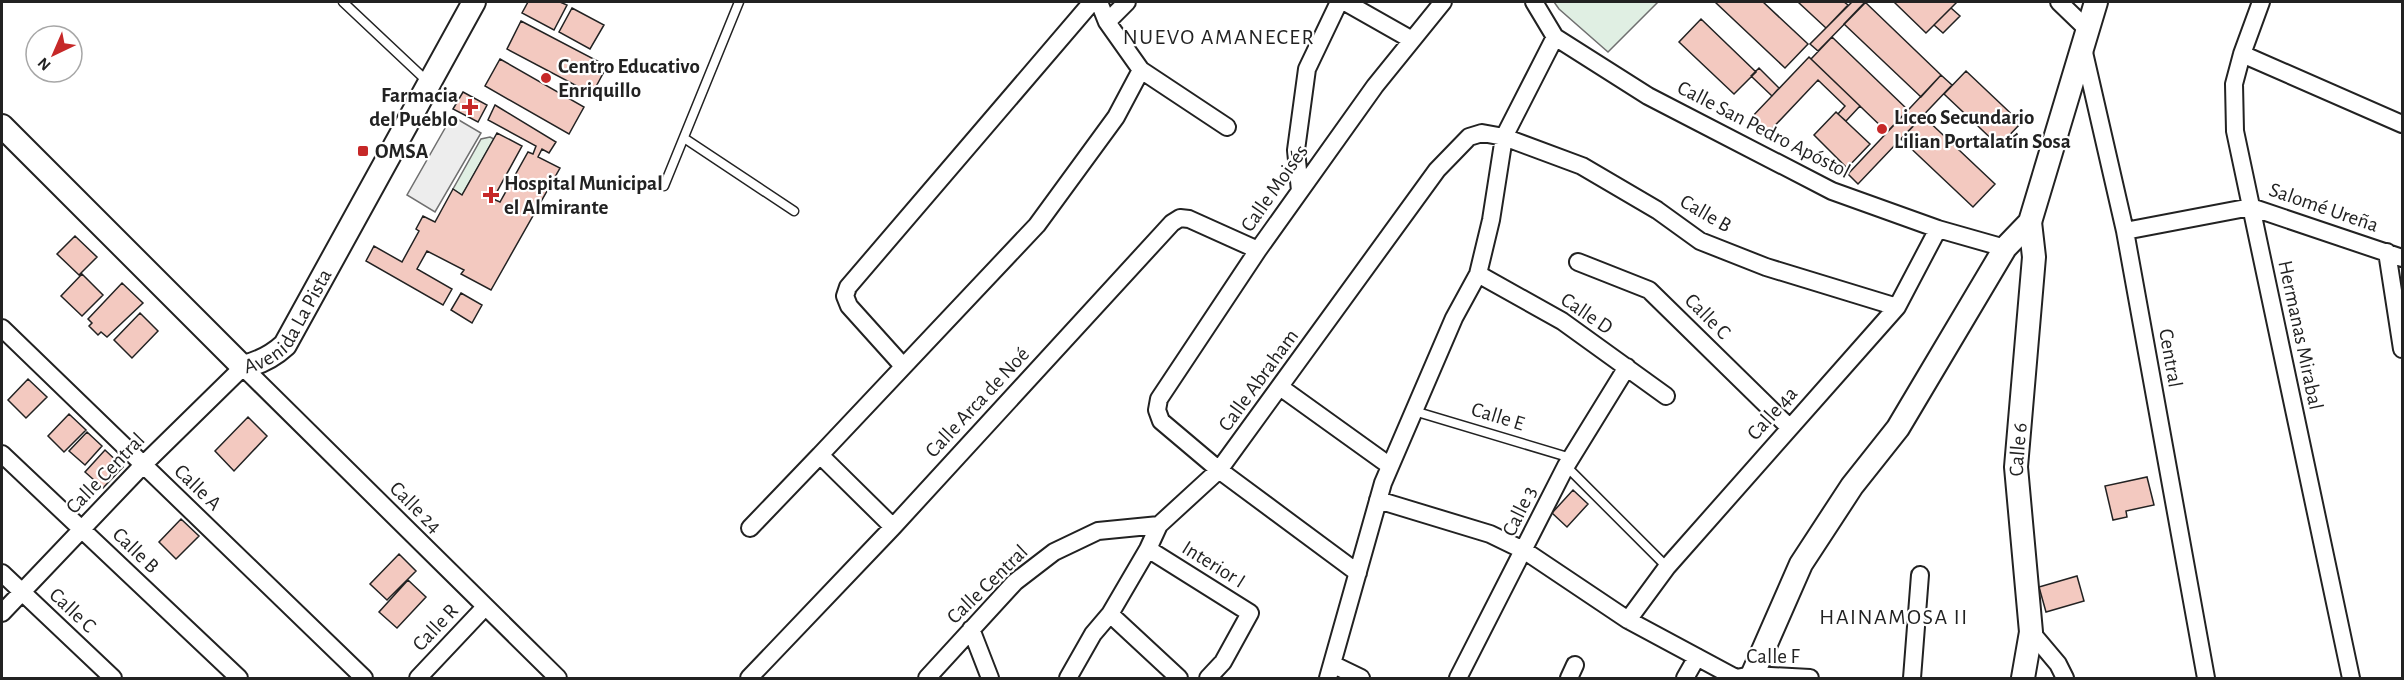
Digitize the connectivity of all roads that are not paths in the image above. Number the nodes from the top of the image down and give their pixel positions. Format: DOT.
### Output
graph roads {
  1 [pos="344,2"];
  2 [pos="474,2"];
  3 [pos="739,2"];
  4 [pos="1092,2"];
  5 [pos="1099,2"];
  6 [pos="1127,2"];
  7 [pos="1339,2"];
  8 [pos="1346,2"];
  9 [pos="1443,2"];
  10 [pos="1534,2"];
  11 [pos="2060,2"];
  12 [pos="2096,2"];
  13 [pos="2261,2"];
  14 [pos="1107,22"];
  15 [pos="1555,36"];
  16 [pos="2085,38"];
  17 [pos="1412,40"];
  18 [pos="2242,54"];
  19 [pos="1141,70"];
  20 [pos="429,84"];
  21 [pos="2403,124"];
  22 [pos="2,126"];
  23 [pos="1227,126"];
  24 [pos="1503,137"];
  25 [pos="684,138"];
  26 [pos="664,186"];
  27 [pos="1300,191"];
  28 [pos="2251,207"];
  29 [pos="794,211"];
  30 [pos="2030,222"];
  31 [pos="1938,229"];
  32 [pos="2125,231"];
  33 [pos="2006,249"];
  34 [pos="1258,250"];
  35 [pos="2395,255"];
  36 [pos="1578,262"];
  37 [pos="1478,274"];
  38 [pos="1897,307"];
  39 [pos="2,328"];
  40 [pos="2403,349"];
  41 [pos="903,366"];
  42 [pos="243,367"];
  43 [pos="1627,367"];
  44 [pos="1280,387"];
  45 [pos="1666,396"];
  46 [pos="1414,411"];
  47 [pos="1789,427"];
  48 [pos="2,454"];
  49 [pos="820,455"];
  50 [pos="1569,462"];
  51 [pos="143,465"];
  52 [pos="1390,466"];
  53 [pos="1220,470"];
  54 [pos="1378,500"];
  55 [pos="1159,525"];
  56 [pos="893,527"];
  57 [pos="750,528"];
  58 [pos="81,529"];
  59 [pos="1149,549"];
  60 [pos="1525,551"];
  61 [pos="1667,567"];
  62 [pos="2,573"];
  63 [pos="1358,573"];
  64 [pos="1920,575"];
  65 [pos="21,592"];
  66 [pos="485,607"];
  67 [pos="2,613"];
  68 [pos="1110,614"];
  69 [pos="1628,620"];
  70 [pos="971,629"];
  71 [pos="2031,632"];
  72 [pos="1697,657"];
  73 [pos="1330,671"];
  74 [pos="1746,677"];
  75 [pos="113,678"];
  76 [pos="238,678"];
  77 [pos="364,678"];
  78 [pos="418,678"];
  79 [pos="558,678"];
  80 [pos="749,678"];
  81 [pos="927,678"];
  82 [pos="990,678"];
  83 [pos="1068,678"];
  84 [pos="1179,678"];
  85 [pos="1208,678"];
  86 [pos="1361,678"];
  87 [pos="1458,678"];
  88 [pos="1685,678"];
  89 [pos="1810,678"];
  90 [pos="1912,678"];
  91 [pos="2023,678"];
  92 [pos="2065,678"];
  93 [pos="2206,678"];
  94 [pos="2351,678"];
  1 -- 20 [label="lane"];
  2 -- 20 [label="street, Avenida La Pista"];
  3 -- 25 [label="lane"];
  4 -- 41 [label="street"];
  5 -- 14 [label="street"];
  6 -- 14 [label="street"];
  7 -- 27 [label="street"];
  8 -- 17 [label="street"];
  9 -- 17 [label="street, Calle Moisés"];
  10 -- 15 [label="street, Calle San Pedro Apóstol"];
  11 -- 16 [label="street"];
  12 -- 16 [label="street"];
  13 -- 18 [label="street, Hermanas Mirabal"];
  14 -- 19 [label="street"];
  15 -- 24 [label="street"];
  15 -- 31 [label="street, Calle San Pedro Apóstol"];
  16 -- 30 [label="street"];
  16 -- 32 [label="street, Central"];
  17 -- 27 [label="street, Calle Moisés"];
  18 -- 21 [label="street"];
  18 -- 28 [label="street, Hermanas Mirabal"];
  19 -- 23 [label="street"];
  19 -- 41 [label="street"];
  20 -- 42 [label="street, Avenida La Pista"];
  22 -- 42 [label="street, Avenida La Pista"];
  24 -- 37 [label="street"];
  24 -- 38 [label="street, Calle B"];
  24 -- 44 [label="street, Calle Abraham"];
  25 -- 26 [label="lane"];
  25 -- 29 [label="lane"];
  27 -- 34 [label="street, Calle Moisés"];
  28 -- 32 [label="street, Salomé Ureña"];
  28 -- 35 [label="street, Salomé Ureña"];
  28 -- 94 [label="street, Hermanas Mirabal"];
  30 -- 33 [label="street"];
  30 -- 71 [label="street, Calle 6"];
  31 -- 33 [label="street, Calle San Pedro Apóstol"];
  31 -- 38 [label="street, Calle 4a"];
  32 -- 93 [label="street, Central"];
  33 -- 74 [label="street"];
  34 -- 53 [label="street, Calle Moisés"];
  34 -- 56 [label="street, Calle Arca de Noé"];
  35 -- 40 [label="street"];
  36 -- 47 [label="street, Calle C"];
  37 -- 43 [label="street, Calle D"];
  37 -- 46 [label="street"];
  38 -- 47 [label="street, Calle 4a"];
  39 -- 51 [label="street, Calle A"];
  41 -- 49 [label="street"];
  42 -- 51 [label="street, Calle Central"];
  42 -- 66 [label="street, Calle 24"];
  43 -- 45 [label="street, Calle D"];
  43 -- 50 [label="street, Calle 3"];
  44 -- 52 [label="street"];
  44 -- 53 [label="street, Calle Abraham"];
  46 -- 50 [label="lane, Calle E"];
  46 -- 52 [label="street"];
  47 -- 61 [label="street, Calle 4a"];
  48 -- 58 [label="street, Calle B"];
  49 -- 56 [label="street"];
  49 -- 57 [label="street"];
  50 -- 60 [label="street, Calle 3"];
  50 -- 61 [label="lane, Calle E"];
  51 -- 58 [label="street, Calle Central"];
  51 -- 77 [label="street, Calle A"];
  52 -- 54 [label="street"];
  53 -- 55 [label="street, Calle Abraham"];
  53 -- 63 [label="street"];
  54 -- 60 [label="street"];
  54 -- 63 [label="street"];
  55 -- 59 [label="street, Calle Abraham"];
  55 -- 70 [label="street, Calle Central"];
  56 -- 80 [label="street, Calle Arca de Noé"];
  58 -- 65 [label="street, Calle Central"];
  58 -- 76 [label="street, Calle B"];
  59 -- 68 [label="street, Calle Abraham"];
  59 -- 85 [label="street, Interior I"];
  60 -- 69 [label="street"];
  60 -- 87 [label="street, Calle 3"];
  61 -- 69 [label="street, Calle 4a"];
  62 -- 65 [label="street, Calle C"];
  63 -- 73 [label="street"];
  64 -- 90 [label="street"];
  65 -- 67 [label="street, Calle Central"];
  65 -- 75 [label="street, Calle C"];
  66 -- 78 [label="street, Calle R"];
  66 -- 79 [label="street, Calle 24"];
  68 -- 83 [label="street, Calle Abraham"];
  68 -- 84 [label="street"];
  69 -- 72 [label="street"];
  70 -- 81 [label="street, Calle Central"];
  70 -- 82 [label="street"];
  71 -- 91 [label="street, Calle 6"];
  71 -- 92 [label="street"];
  72 -- 74 [label="street"];
  72 -- 88 [label="street"];
  73 -- 86 [label="street"];
  74 -- 89 [label="street, Calle F"];
}
